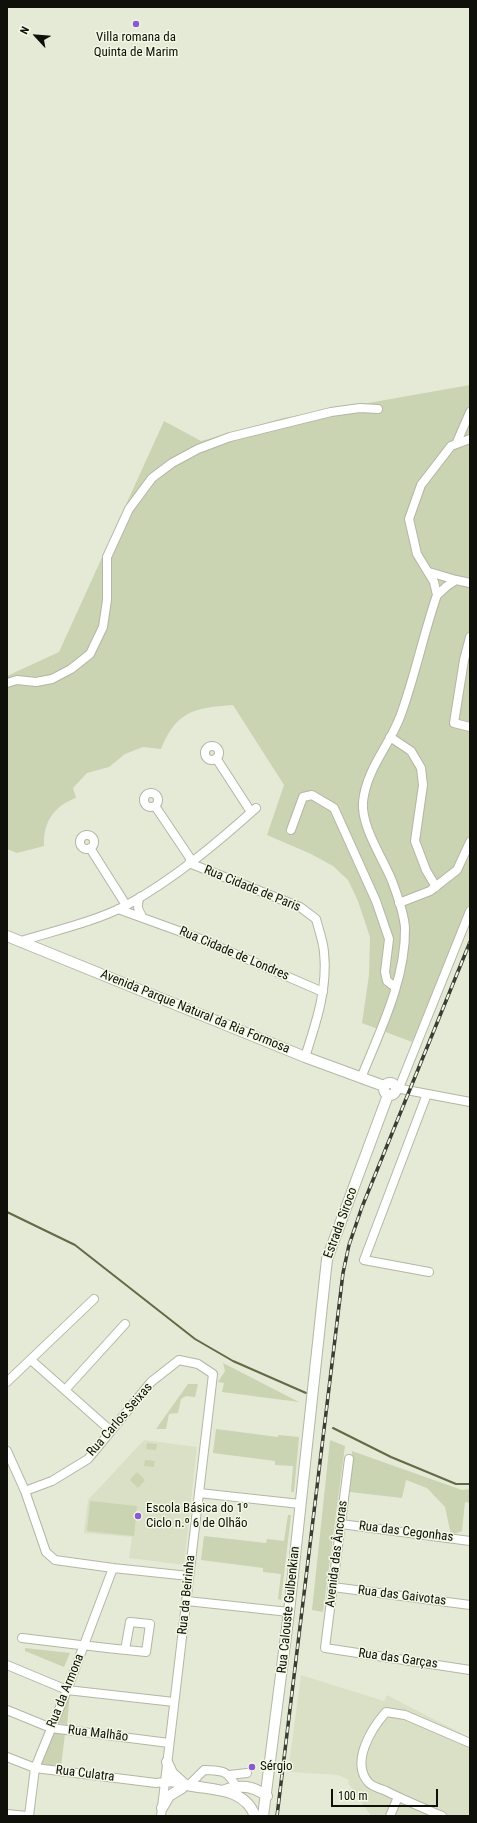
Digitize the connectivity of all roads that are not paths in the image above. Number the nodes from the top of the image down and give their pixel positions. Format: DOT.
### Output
graph roads {
  1 [pos="378,409"];
  2 [pos="470,412"];
  3 [pos="470,439"];
  4 [pos="457,442"];
  5 [pos="429,572"];
  6 [pos="456,580"];
  7 [pos="470,583"];
  8 [pos="437,595"];
  9 [pos="470,637"];
  10 [pos="7,683"];
  11 [pos="470,727"];
  12 [pos="390,738"];
  13 [pos="216,758"];
  14 [pos="154,806"];
  15 [pos="291,830"];
  16 [pos="470,842"];
  17 [pos="90,848"];
  18 [pos="190,862"];
  19 [pos="436,887"];
  20 [pos="140,897"];
  21 [pos="399,903"];
  22 [pos="126,905"];
  23 [pos="118,909"];
  24 [pos="470,911"];
  25 [pos="143,918"];
  26 [pos="7,936"];
  27 [pos="21,941"];
  28 [pos="396,987"];
  29 [pos="324,992"];
  30 [pos="305,1057"];
  31 [pos="361,1078"];
  32 [pos="392,1089"];
  33 [pos="427,1094"];
  34 [pos="470,1102"];
  35 [pos="429,1272"];
  36 [pos="94,1299"];
  37 [pos="125,1324"];
  38 [pos="31,1360"];
  39 [pos="213,1374"];
  40 [pos="7,1382"];
  41 [pos="65,1390"];
  42 [pos="312,1404"];
  43 [pos="111,1431"];
  44 [pos="7,1451"];
  45 [pos="349,1459"];
  46 [pos="25,1491"];
  47 [pos="198,1493"];
  48 [pos="300,1504"];
  49 [pos="341,1524"];
  50 [pos="470,1541"];
  51 [pos="113,1568"];
  52 [pos="189,1576"];
  53 [pos="334,1587"];
  54 [pos="186,1601"];
  55 [pos="470,1605"];
  56 [pos="289,1612"];
  57 [pos="22,1638"];
  58 [pos="84,1646"];
  59 [pos="325,1648"];
  60 [pos="125,1650"];
  61 [pos="7,1665"];
  62 [pos="470,1670"];
  63 [pos="67,1690"];
  64 [pos="174,1702"];
  65 [pos="7,1710"];
  66 [pos="51,1728"];
  67 [pos="169,1743"];
  68 [pos="470,1743"];
  69 [pos="7,1757"];
  70 [pos="167,1762"];
  71 [pos="35,1768"];
  72 [pos="247,1773"];
  73 [pos="230,1775"];
  74 [pos="269,1776"];
  75 [pos="165,1782"];
  76 [pos="184,1785"];
  77 [pos="250,1786"];
  78 [pos="236,1791"];
  79 [pos="267,1796"];
  80 [pos="398,1797"];
  81 [pos="161,1812"];
  82 [pos="7,1814"];
  83 [pos="28,1816"];
  84 [pos="255,1816"];
  85 [pos="263,1816"];
  86 [pos="390,1816"];
  87 [pos="442,1816"];
  1 -- 10 [label="street"];
  2 -- 4 [label="street"];
  3 -- 4 [label="street"];
  4 -- 5 [label="street"];
  5 -- 6 [label="street"];
  5 -- 8 [label="street"];
  6 -- 7 [label="street"];
  6 -- 8 [label="street"];
  8 -- 12 [label="street"];
  9 -- 11 [label="street"];
  12 -- 19 [label="street"];
  12 -- 21 [label="street"];
  13 -- 18 [label="street"];
  14 -- 18 [label="street, Rua Cidade de Paris"];
  15 -- 28 [label="street"];
  16 -- 19 [label="street"];
  17 -- 22 [label="street"];
  18 -- 20 [label="street"];
  18 -- 29 [label="street, Rua Cidade de Paris"];
  19 -- 21 [label="street"];
  20 -- 22 [label="street"];
  20 -- 25 [label="street"];
  21 -- 28 [label="street"];
  22 -- 23 [label="street"];
  23 -- 25 [label="street, Rua Cidade de Londres"];
  23 -- 27 [label="street"];
  24 -- 32 [label="street"];
  25 -- 29 [label="street, Rua Cidade de Londres"];
  26 -- 27 [label="street, Avenida Parque Natural da Ria Formosa"];
  27 -- 30 [label="street, Avenida Parque Natural da Ria Formosa"];
  28 -- 31 [label="street"];
  29 -- 30 [label="street, Rua Cidade de Paris"];
  30 -- 31 [label="street, Avenida Parque Natural da Ria Formosa"];
  31 -- 32 [label="street, Avenida Parque Natural da Ria Formosa"];
  32 -- 33 [label="street"];
  32 -- 42 [label="street, Estrada Siroco"];
  33 -- 34 [label="street"];
  33 -- 35 [label="street"];
  36 -- 38 [label="street"];
  37 -- 41 [label="street"];
  38 -- 40 [label="street"];
  38 -- 41 [label="street"];
  39 -- 43 [label="street, Rua Carlos Seixas"];
  39 -- 47 [label="street, Rua da Beirinha"];
  41 -- 43 [label="street"];
  42 -- 48 [label="street, Rua Calouste Gulbenkian"];
  43 -- 46 [label="street, Rua Carlos Seixas"];
  44 -- 46 [label="street"];
  45 -- 49 [label="street, Avenida das Âncoras"];
  46 -- 51 [label="street"];
  47 -- 48 [label="street"];
  47 -- 52 [label="street, Rua da Beirinha"];
  48 -- 56 [label="street, Rua Calouste Gulbenkian"];
  49 -- 50 [label="street, Rua das Cegonhas"];
  49 -- 53 [label="street, Avenida das Âncoras"];
  51 -- 52 [label="street"];
  51 -- 58 [label="street, Rua da Armona"];
  52 -- 54 [label="street, Rua da Beirinha"];
  53 -- 55 [label="street, Rua das Gaivotas"];
  53 -- 59 [label="street, Avenida das Âncoras"];
  54 -- 56 [label="street"];
  54 -- 64 [label="street, Rua da Beirinha"];
  56 -- 74 [label="street, Rua Calouste Gulbenkian"];
  57 -- 58 [label="street"];
  58 -- 60 [label="street"];
  58 -- 63 [label="street, Rua da Armona"];
  59 -- 62 [label="street, Rua das Garças"];
  61 -- 63 [label="street"];
  63 -- 64 [label="street"];
  63 -- 66 [label="street, Rua da Armona"];
  64 -- 67 [label="street, Rua da Beirinha"];
  65 -- 66 [label="street, Rua Malhão"];
  66 -- 67 [label="street, Rua Malhão"];
  66 -- 71 [label="street, Rua da Armona"];
  67 -- 70 [label="street, Rua da Beirinha"];
  68 -- 80 [label="street"];
  69 -- 71 [label="street, Rua Culatra"];
  70 -- 75 [label="street, Rua da Beirinha"];
  70 -- 76 [label="street"];
  71 -- 75 [label="street, Rua Culatra"];
  71 -- 83 [label="street, Rua da Armona"];
  72 -- 73 [label="street"];
  73 -- 76 [label="street"];
  73 -- 78 [label="street"];
  74 -- 77 [label="street"];
  74 -- 79 [label="street, Rua Calouste Gulbenkian"];
  75 -- 76 [label="street"];
  75 -- 81 [label="street, Rua da Beirinha"];
  76 -- 78 [label="street"];
  76 -- 81 [label="street"];
  77 -- 78 [label="street"];
  77 -- 79 [label="street"];
  78 -- 79 [label="street"];
  78 -- 84 [label="street"];
  79 -- 85 [label="street, Rua Calouste Gulbenkian"];
  80 -- 86 [label="street"];
  80 -- 87 [label="street"];
  82 -- 83 [label="street"];
}
